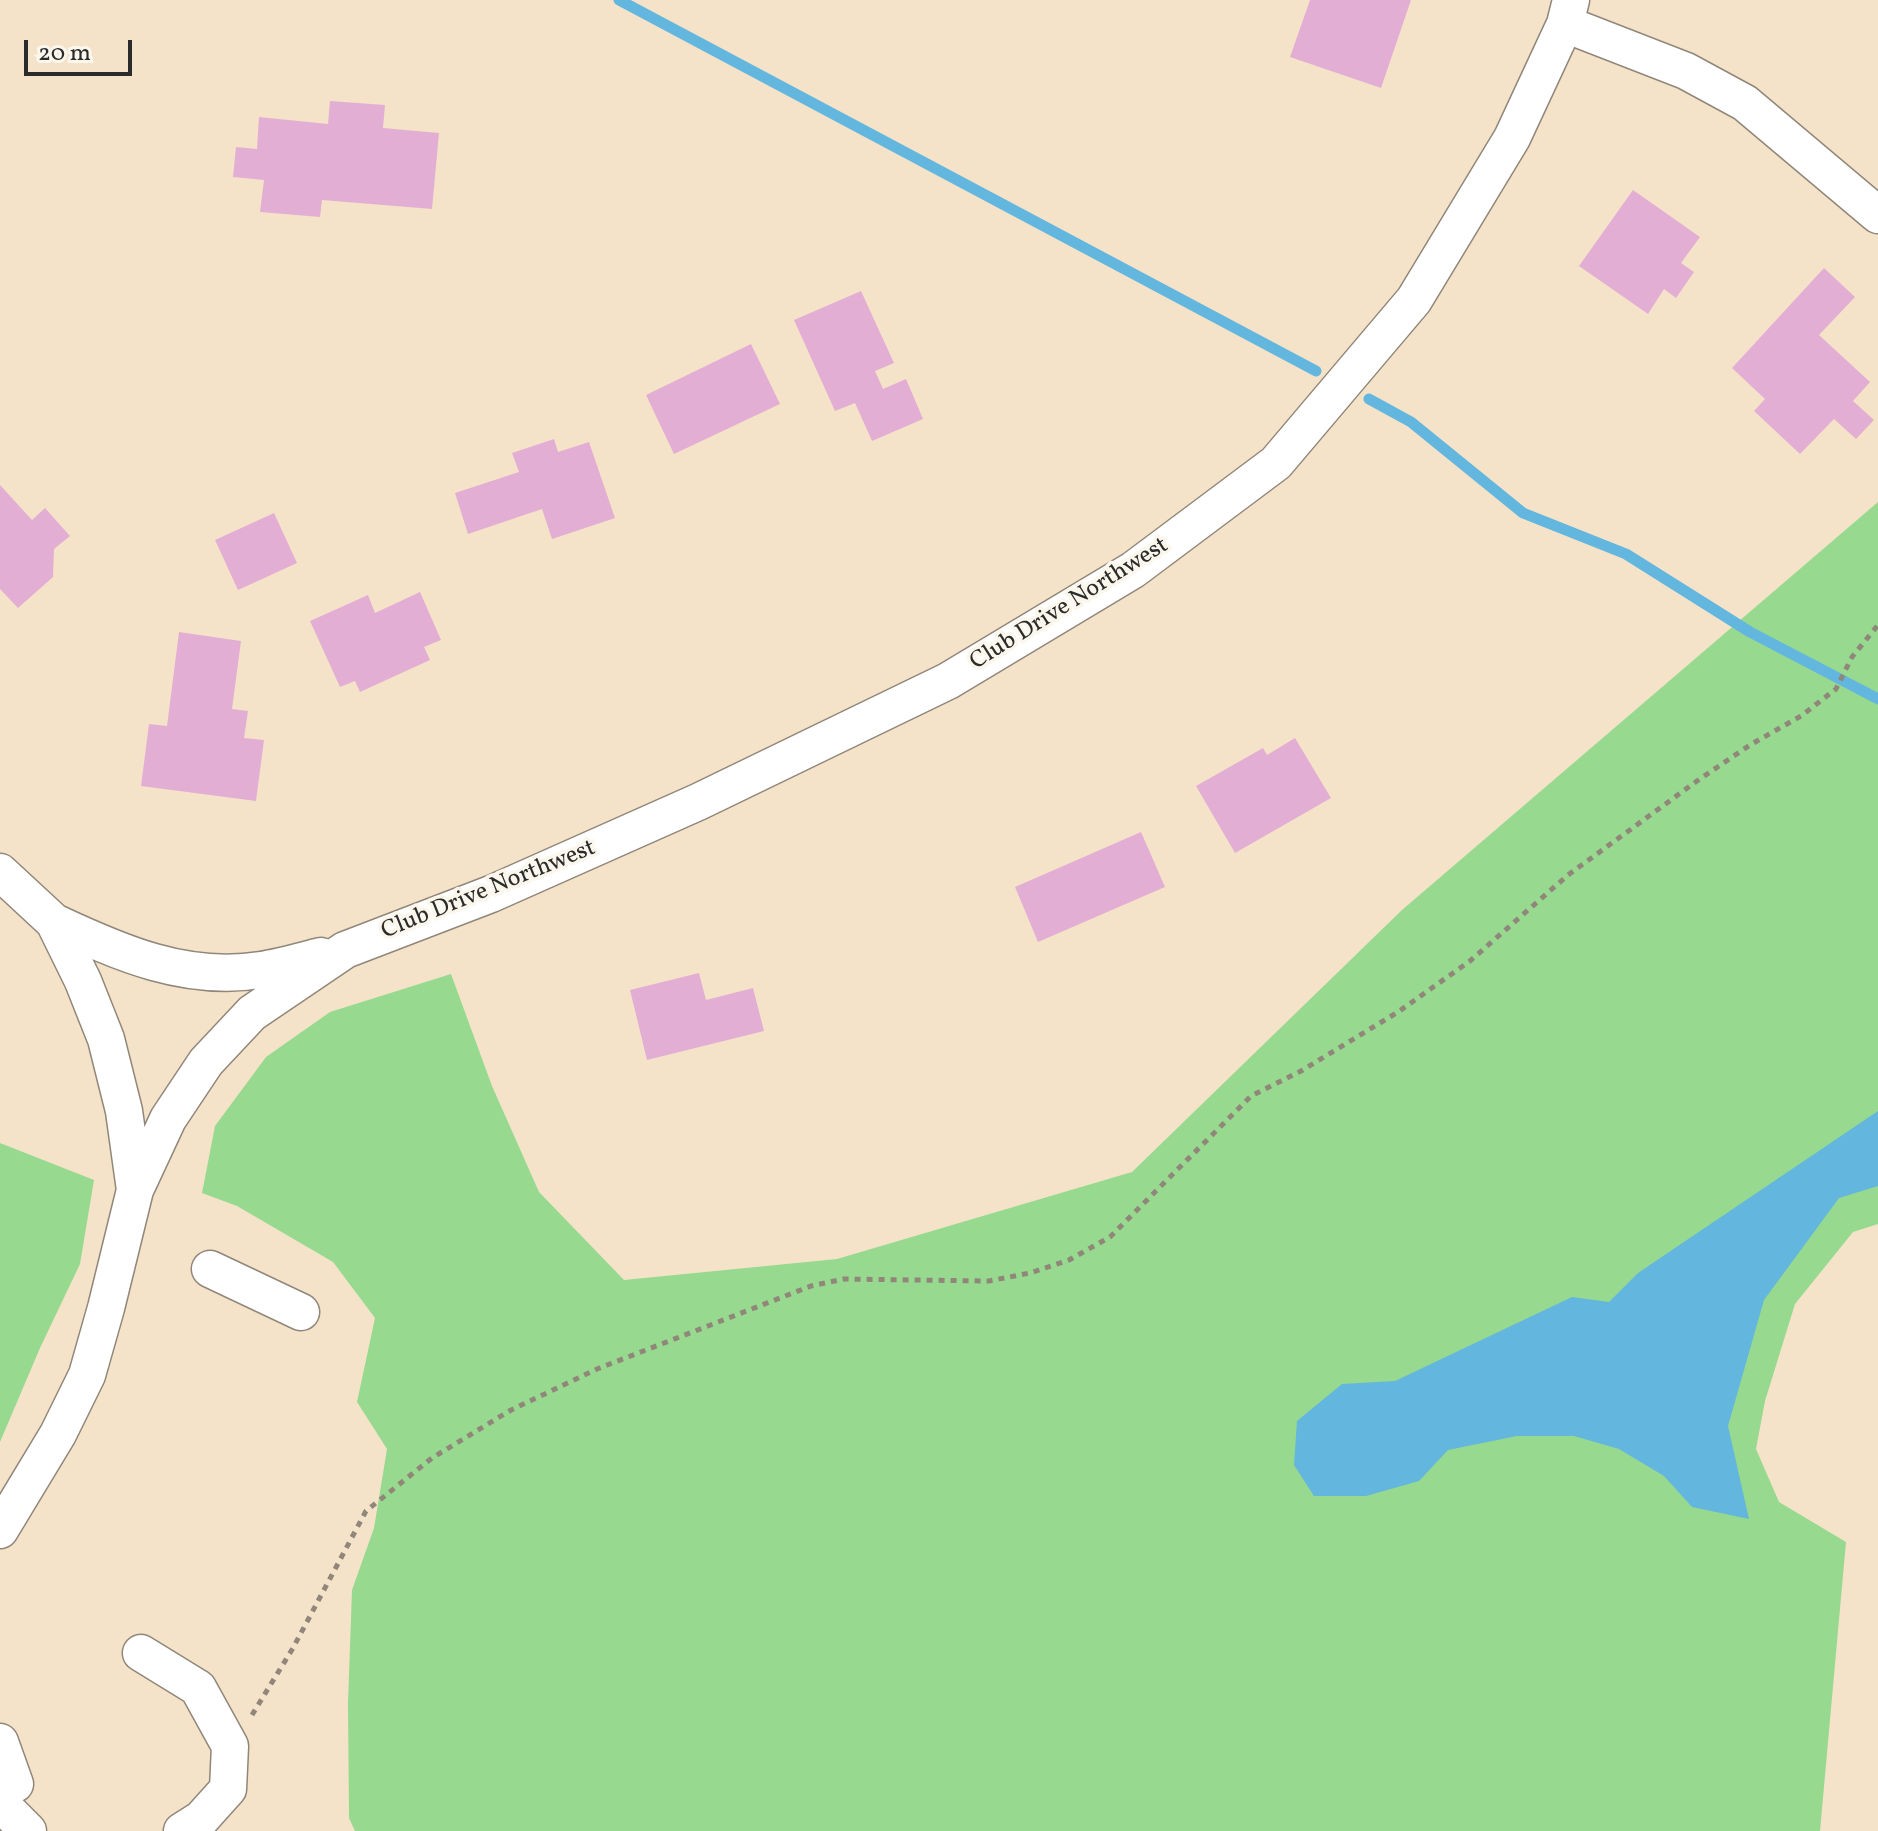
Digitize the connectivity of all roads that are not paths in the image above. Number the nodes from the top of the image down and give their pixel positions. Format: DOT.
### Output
graph roads {
  1 [pos="1568,12"];
  2 [pos="1878,215"];
  3 [pos="0,872"];
  4 [pos="54,922"];
  5 [pos="345,950"];
  6 [pos="135,1190"];
  7 [pos="210,1269"];
  8 [pos="301,1312"];
  9 [pos="0,1530"];
  10 [pos="141,1653"];
  11 [pos="0,1742"];
  12 [pos="8,1793"];
  13 [pos="28,1831"];
  14 [pos="182,1831"];
  1 -- 2 [label="street"];
  1 -- 5 [label="street, Club Drive Northwest"];
  3 -- 4 [label="street"];
  4 -- 5 [label="street, Club Drive Northwest"];
  4 -- 6 [label="street"];
  5 -- 6 [label="street, Club Drive Northwest"];
  6 -- 9 [label="street"];
  7 -- 8 [label="street"];
  10 -- 14 [label="street"];
  11 -- 12 [label="street"];
  12 -- 13 [label="street"];
}
